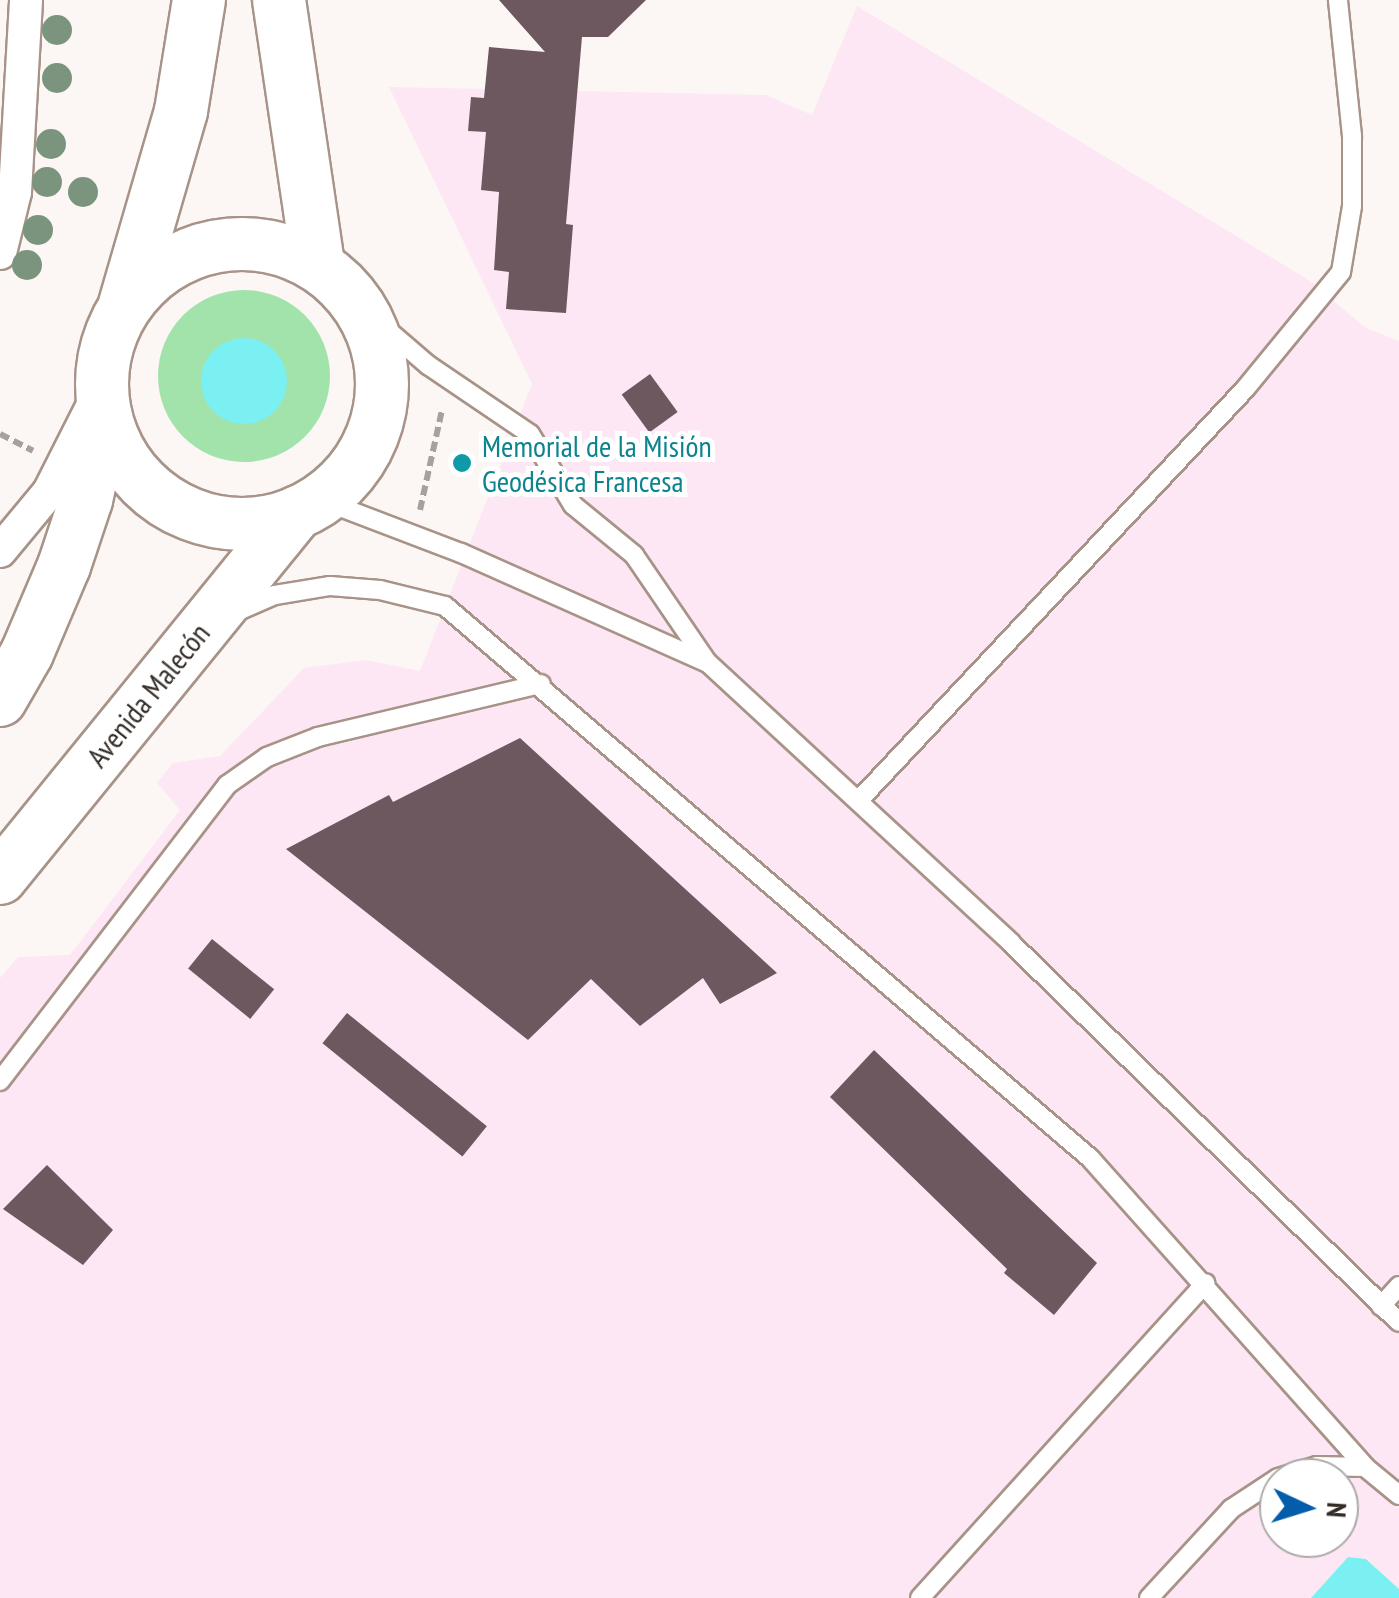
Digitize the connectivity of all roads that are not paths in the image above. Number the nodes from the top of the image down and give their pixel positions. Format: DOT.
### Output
graph roads {
  1 [pos="26,0"];
  2 [pos="198,0"];
  3 [pos="279,0"];
  4 [pos="1338,0"];
  5 [pos="0,254"];
  6 [pos="318,266"];
  7 [pos="357,304"];
  8 [pos="124,308"];
  9 [pos="103,400"];
  10 [pos="310,506"];
  11 [pos="0,551"];
  12 [pos="206,625"];
  13 [pos="707,662"];
  14 [pos="541,684"];
  15 [pos="0,700"];
  16 [pos="860,800"];
  17 [pos="0,878"];
  18 [pos="0,1081"];
  19 [pos="1206,1283"];
  20 [pos="1399,1286"];
  21 [pos="1381,1306"];
  22 [pos="1399,1322"];
  23 [pos="1365,1467"];
  24 [pos="1399,1495"];
  25 [pos="920,1598"];
  26 [pos="1150,1598"];
  1 -- 5 [label="street"];
  2 -- 8 [label="main road"];
  3 -- 6 [label="main road"];
  4 -- 16 [label="lane"];
  6 -- 7 [label="main road"];
  6 -- 8 [label="main road"];
  7 -- 10 [label="main road"];
  7 -- 13 [label="lane"];
  8 -- 9 [label="main road"];
  9 -- 10 [label="main road"];
  9 -- 11 [label="street"];
  9 -- 15 [label="main road"];
  10 -- 12 [label="main road, Avenida Malecón"];
  10 -- 13 [label="lane"];
  12 -- 14 [label="lane"];
  12 -- 17 [label="main road, Avenida Malecón"];
  13 -- 16 [label="lane"];
  14 -- 18 [label="lane"];
  14 -- 19 [label="lane"];
  16 -- 21 [label="lane"];
  19 -- 23 [label="lane"];
  19 -- 25 [label="lane"];
  20 -- 21 [label="lane"];
  21 -- 22 [label="lane"];
  23 -- 24 [label="lane"];
  23 -- 26 [label="lane"];
}
